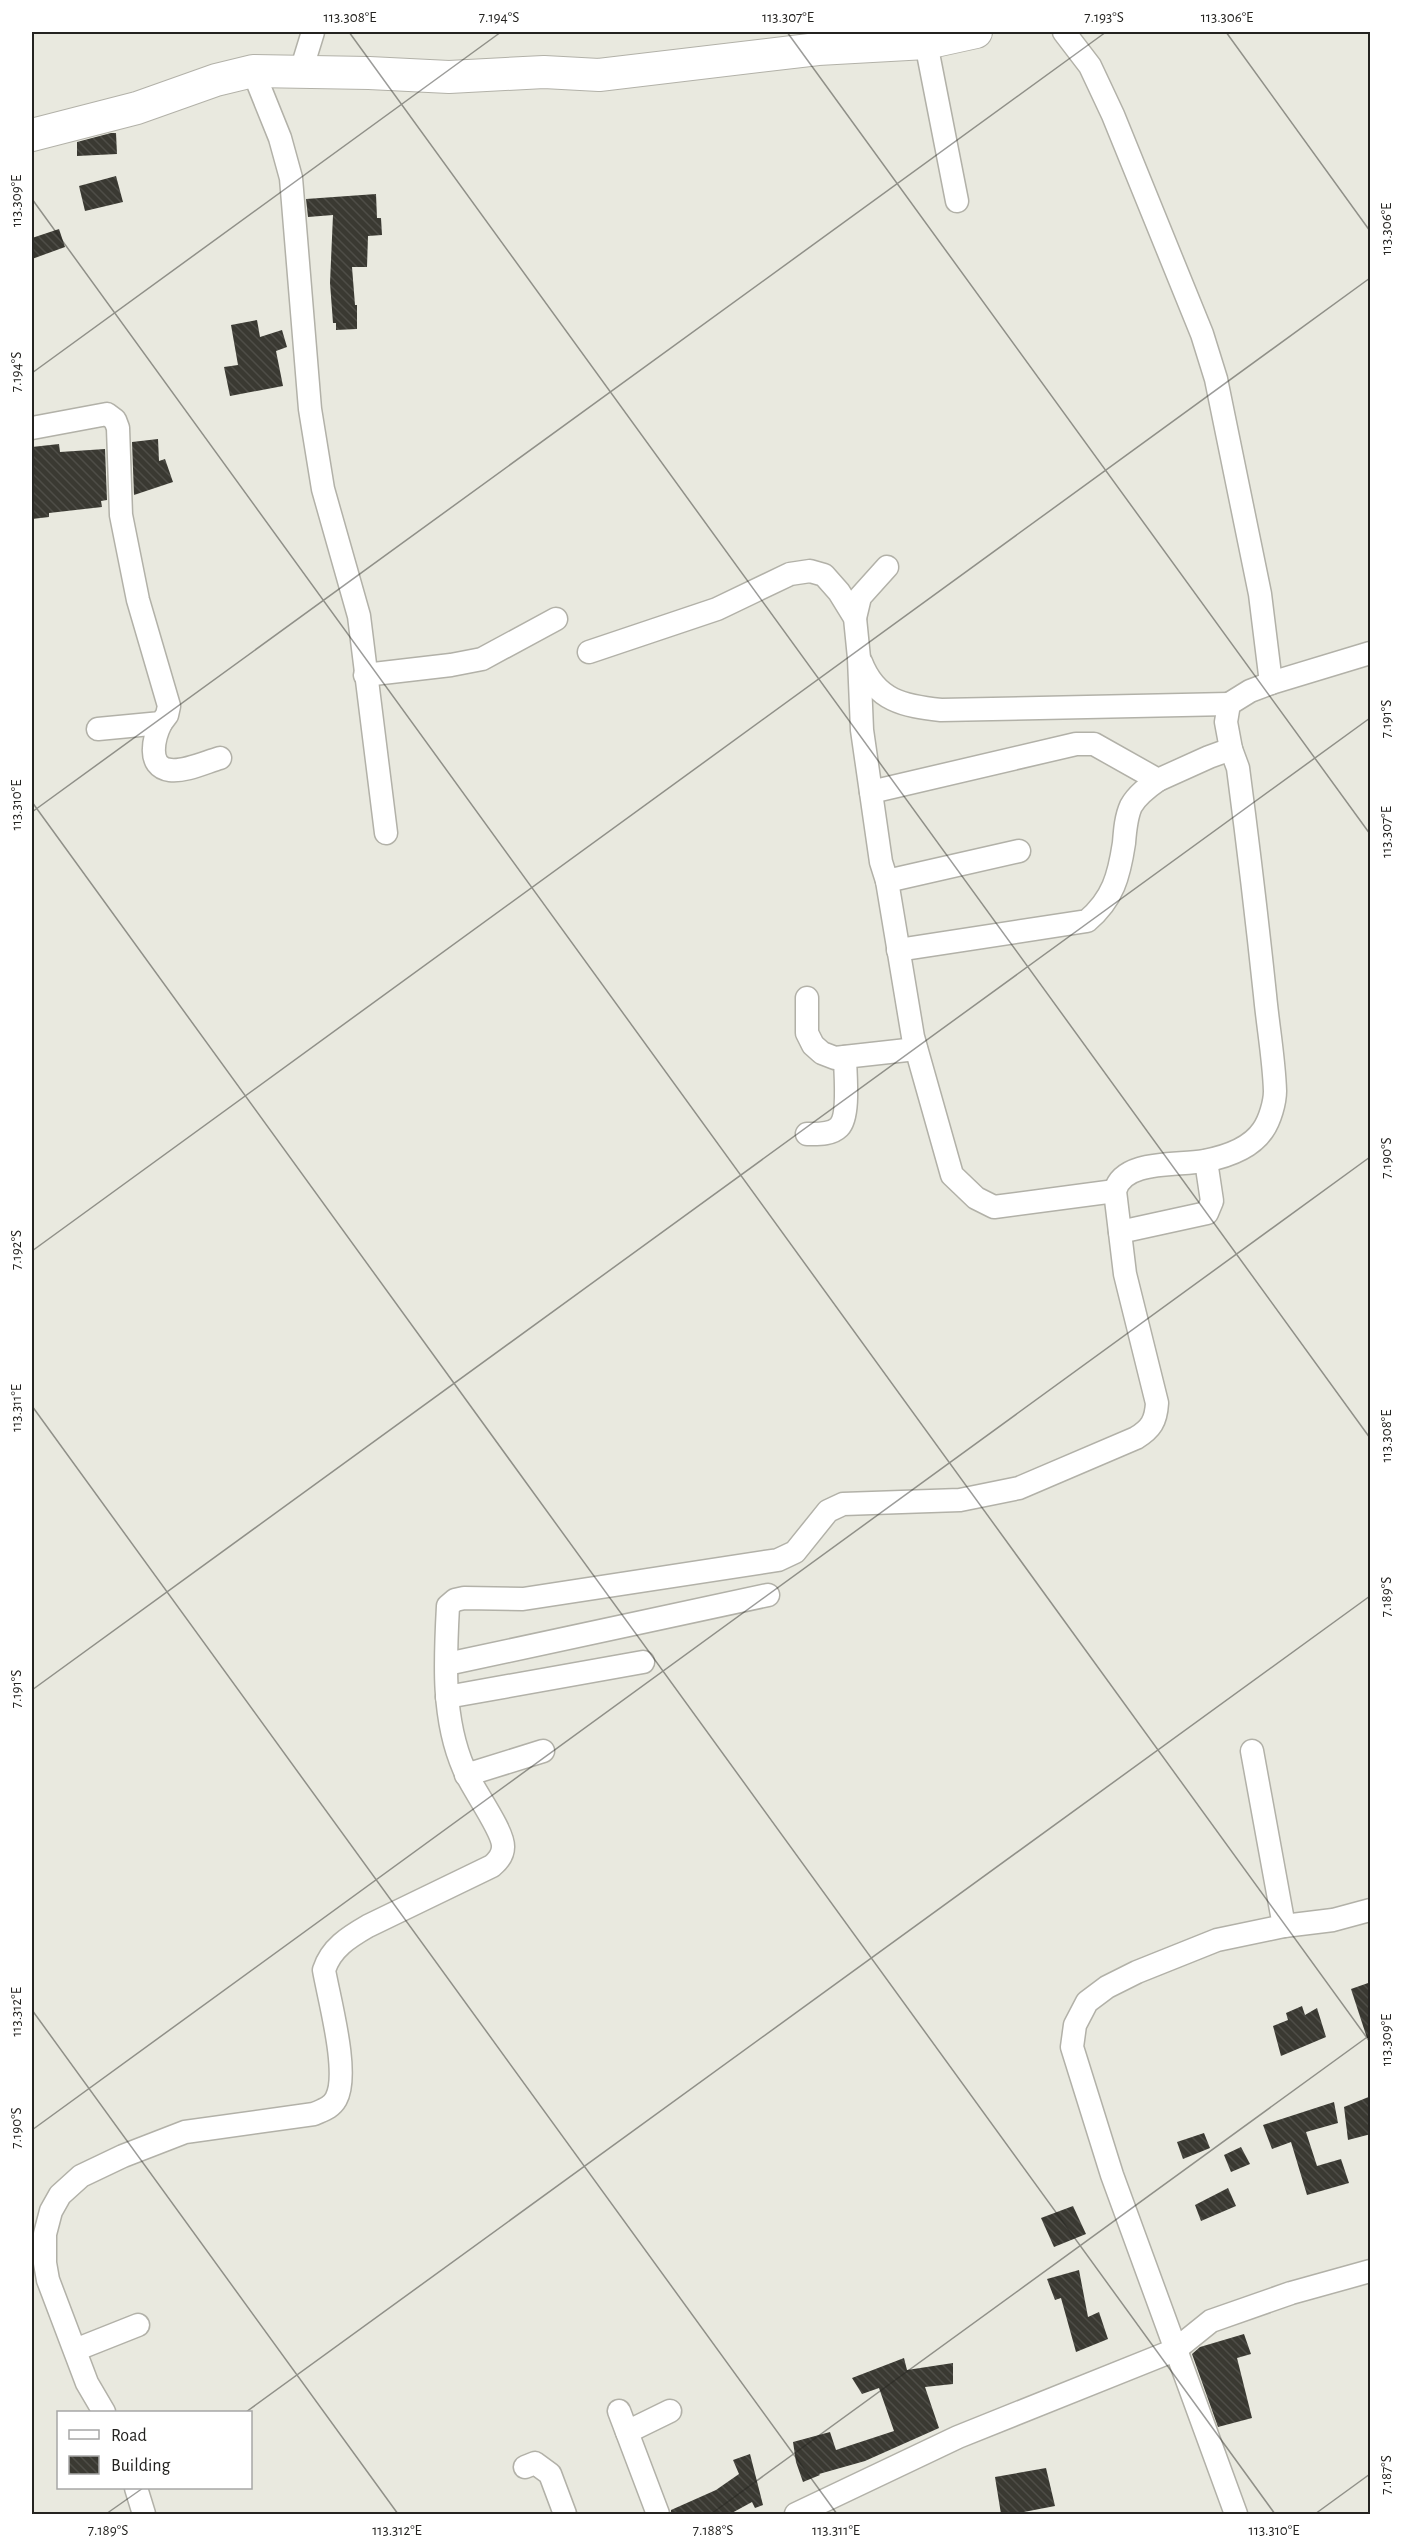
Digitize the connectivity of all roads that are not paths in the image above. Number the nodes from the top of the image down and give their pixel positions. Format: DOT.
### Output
graph roads {
  1 [pos="312,32"];
  2 [pos="976,32"];
  3 [pos="1064,32"];
  4 [pos="926,44"];
  5 [pos="253,71"];
  6 [pos="301,71"];
  7 [pos="32,135"];
  8 [pos="957,201"];
  9 [pos="32,428"];
  10 [pos="887,567"];
  11 [pos="855,618"];
  12 [pos="556,619"];
  13 [pos="589,652"];
  14 [pos="1371,653"];
  15 [pos="860,658"];
  16 [pos="365,675"];
  17 [pos="1271,683"];
  18 [pos="1229,704"];
  19 [pos="161,723"];
  20 [pos="98,729"];
  21 [pos="1231,749"];
  22 [pos="220,758"];
  23 [pos="1158,780"];
  24 [pos="871,792"];
  25 [pos="386,833"];
  26 [pos="1019,851"];
  27 [pos="887,881"];
  28 [pos="898,950"];
  29 [pos="807,999"];
  30 [pos="916,1049"];
  31 [pos="845,1057"];
  32 [pos="807,1134"];
  33 [pos="1206,1161"];
  34 [pos="1115,1191"];
  35 [pos="1120,1232"];
  36 [pos="768,1594"];
  37 [pos="643,1662"];
  38 [pos="447,1664"];
  39 [pos="447,1697"];
  40 [pos="543,1751"];
  41 [pos="1252,1751"];
  42 [pos="466,1775"];
  43 [pos="1371,1910"];
  44 [pos="1284,1926"];
  45 [pos="1371,2271"];
  46 [pos="138,2325"];
  47 [pos="75,2350"];
  48 [pos="1175,2350"];
  49 [pos="103,2411"];
  50 [pos="619,2411"];
  51 [pos="670,2411"];
  52 [pos="627,2432"];
  53 [pos="525,2467"];
  54 [pos="137,2489"];
  55 [pos="144,2514"];
  56 [pos="565,2514"];
  57 [pos="658,2514"];
  58 [pos="796,2514"];
  59 [pos="1236,2514"];
  1 -- 6 [label="street"];
  2 -- 4 [label="street"];
  3 -- 17 [label="street"];
  4 -- 6 [label="street"];
  4 -- 8 [label="street"];
  5 -- 6 [label="street"];
  5 -- 7 [label="street"];
  5 -- 16 [label="street"];
  9 -- 19 [label="street"];
  10 -- 11 [label="street"];
  11 -- 13 [label="street"];
  11 -- 15 [label="street"];
  12 -- 16 [label="street"];
  14 -- 17 [label="street"];
  15 -- 18 [label="street"];
  15 -- 24 [label="street"];
  16 -- 25 [label="street"];
  17 -- 18 [label="street"];
  18 -- 21 [label="street"];
  19 -- 20 [label="street"];
  19 -- 22 [label="street"];
  21 -- 23 [label="street"];
  21 -- 33 [label="street"];
  23 -- 24 [label="street"];
  23 -- 28 [label="street"];
  24 -- 27 [label="street"];
  26 -- 27 [label="street"];
  27 -- 28 [label="street"];
  28 -- 30 [label="street"];
  29 -- 31 [label="street"];
  30 -- 31 [label="street"];
  30 -- 34 [label="street"];
  31 -- 32 [label="street"];
  33 -- 34 [label="street"];
  33 -- 35 [label="street"];
  34 -- 35 [label="street"];
  35 -- 38 [label="street"];
  36 -- 38 [label="street"];
  37 -- 39 [label="street"];
  38 -- 39 [label="street"];
  39 -- 42 [label="street"];
  40 -- 42 [label="street"];
  41 -- 44 [label="street"];
  42 -- 47 [label="street"];
  43 -- 44 [label="street"];
  44 -- 48 [label="street"];
  45 -- 48 [label="street"];
  46 -- 47 [label="street"];
  47 -- 49 [label="street"];
  48 -- 58 [label="street"];
  48 -- 59 [label="street"];
  50 -- 52 [label="street"];
  51 -- 52 [label="street"];
  52 -- 57 [label="street"];
  53 -- 56 [label="street"];
  54 -- 55 [label="street"];
}
